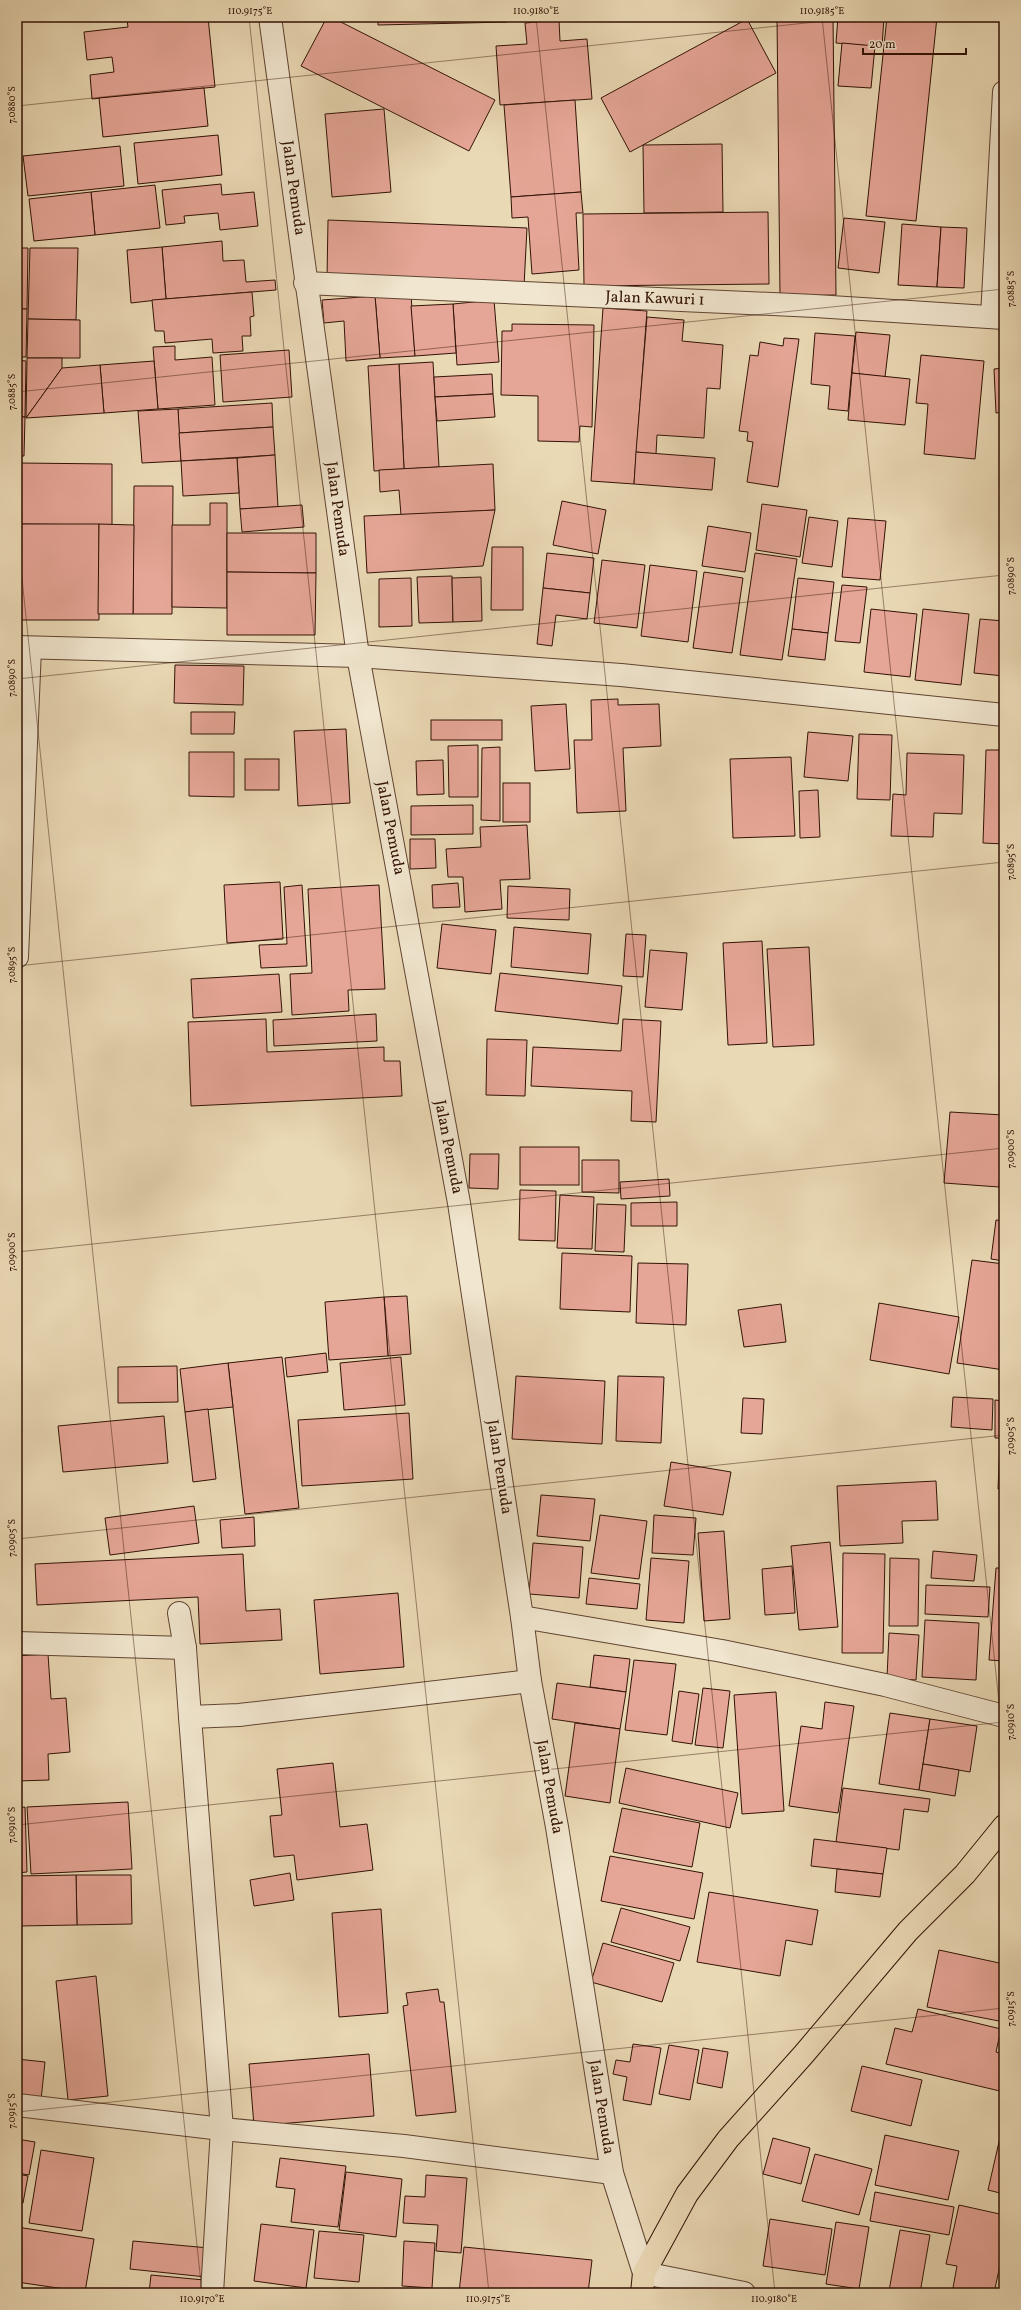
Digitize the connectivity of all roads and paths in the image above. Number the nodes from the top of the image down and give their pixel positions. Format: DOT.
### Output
graph roads {
  1 [pos="270,17"];
  2 [pos="1004,92"];
  3 [pos="305,283"];
  4 [pos="998,318"];
  5 [pos="23,648"];
  6 [pos="358,656"];
  7 [pos="1004,715"];
  8 [pos="17,957"];
  9 [pos="179,1613"];
  10 [pos="522,1618"];
  11 [pos="17,1643"];
  12 [pos="185,1648"];
  13 [pos="530,1681"];
  14 [pos="1004,1716"];
  15 [pos="190,1717"];
  16 [pos="1004,1826"];
  17 [pos="17,2105"];
  18 [pos="222,2129"];
  19 [pos="612,2173"];
  20 [pos="643,2283"];
  21 [pos="212,2293"];
  22 [pos="744,2293"];
  1 -- 3 [label="street, Jalan Pemuda"];
  2 -- 4 [label="street"];
  3 -- 4 [label="street, Jalan Kawuri 1"];
  3 -- 6 [label="street, Jalan Pemuda"];
  5 -- 6 [label="street"];
  5 -- 8 [label="street"];
  6 -- 7 [label="street"];
  6 -- 10 [label="street, Jalan Pemuda"];
  9 -- 12 [label="street"];
  10 -- 13 [label="street, Jalan Pemuda"];
  10 -- 14 [label="street"];
  11 -- 12 [label="street"];
  12 -- 15 [label="street"];
  13 -- 15 [label="street"];
  13 -- 19 [label="street, Jalan Pemuda"];
  15 -- 18 [label="street"];
  16 -- 20 [label="main road"];
  17 -- 18 [label="street"];
  18 -- 19 [label="street"];
  18 -- 21 [label="street"];
  19 -- 20 [label="street, Jalan Pemuda"];
  20 -- 22 [label="street"];
}
